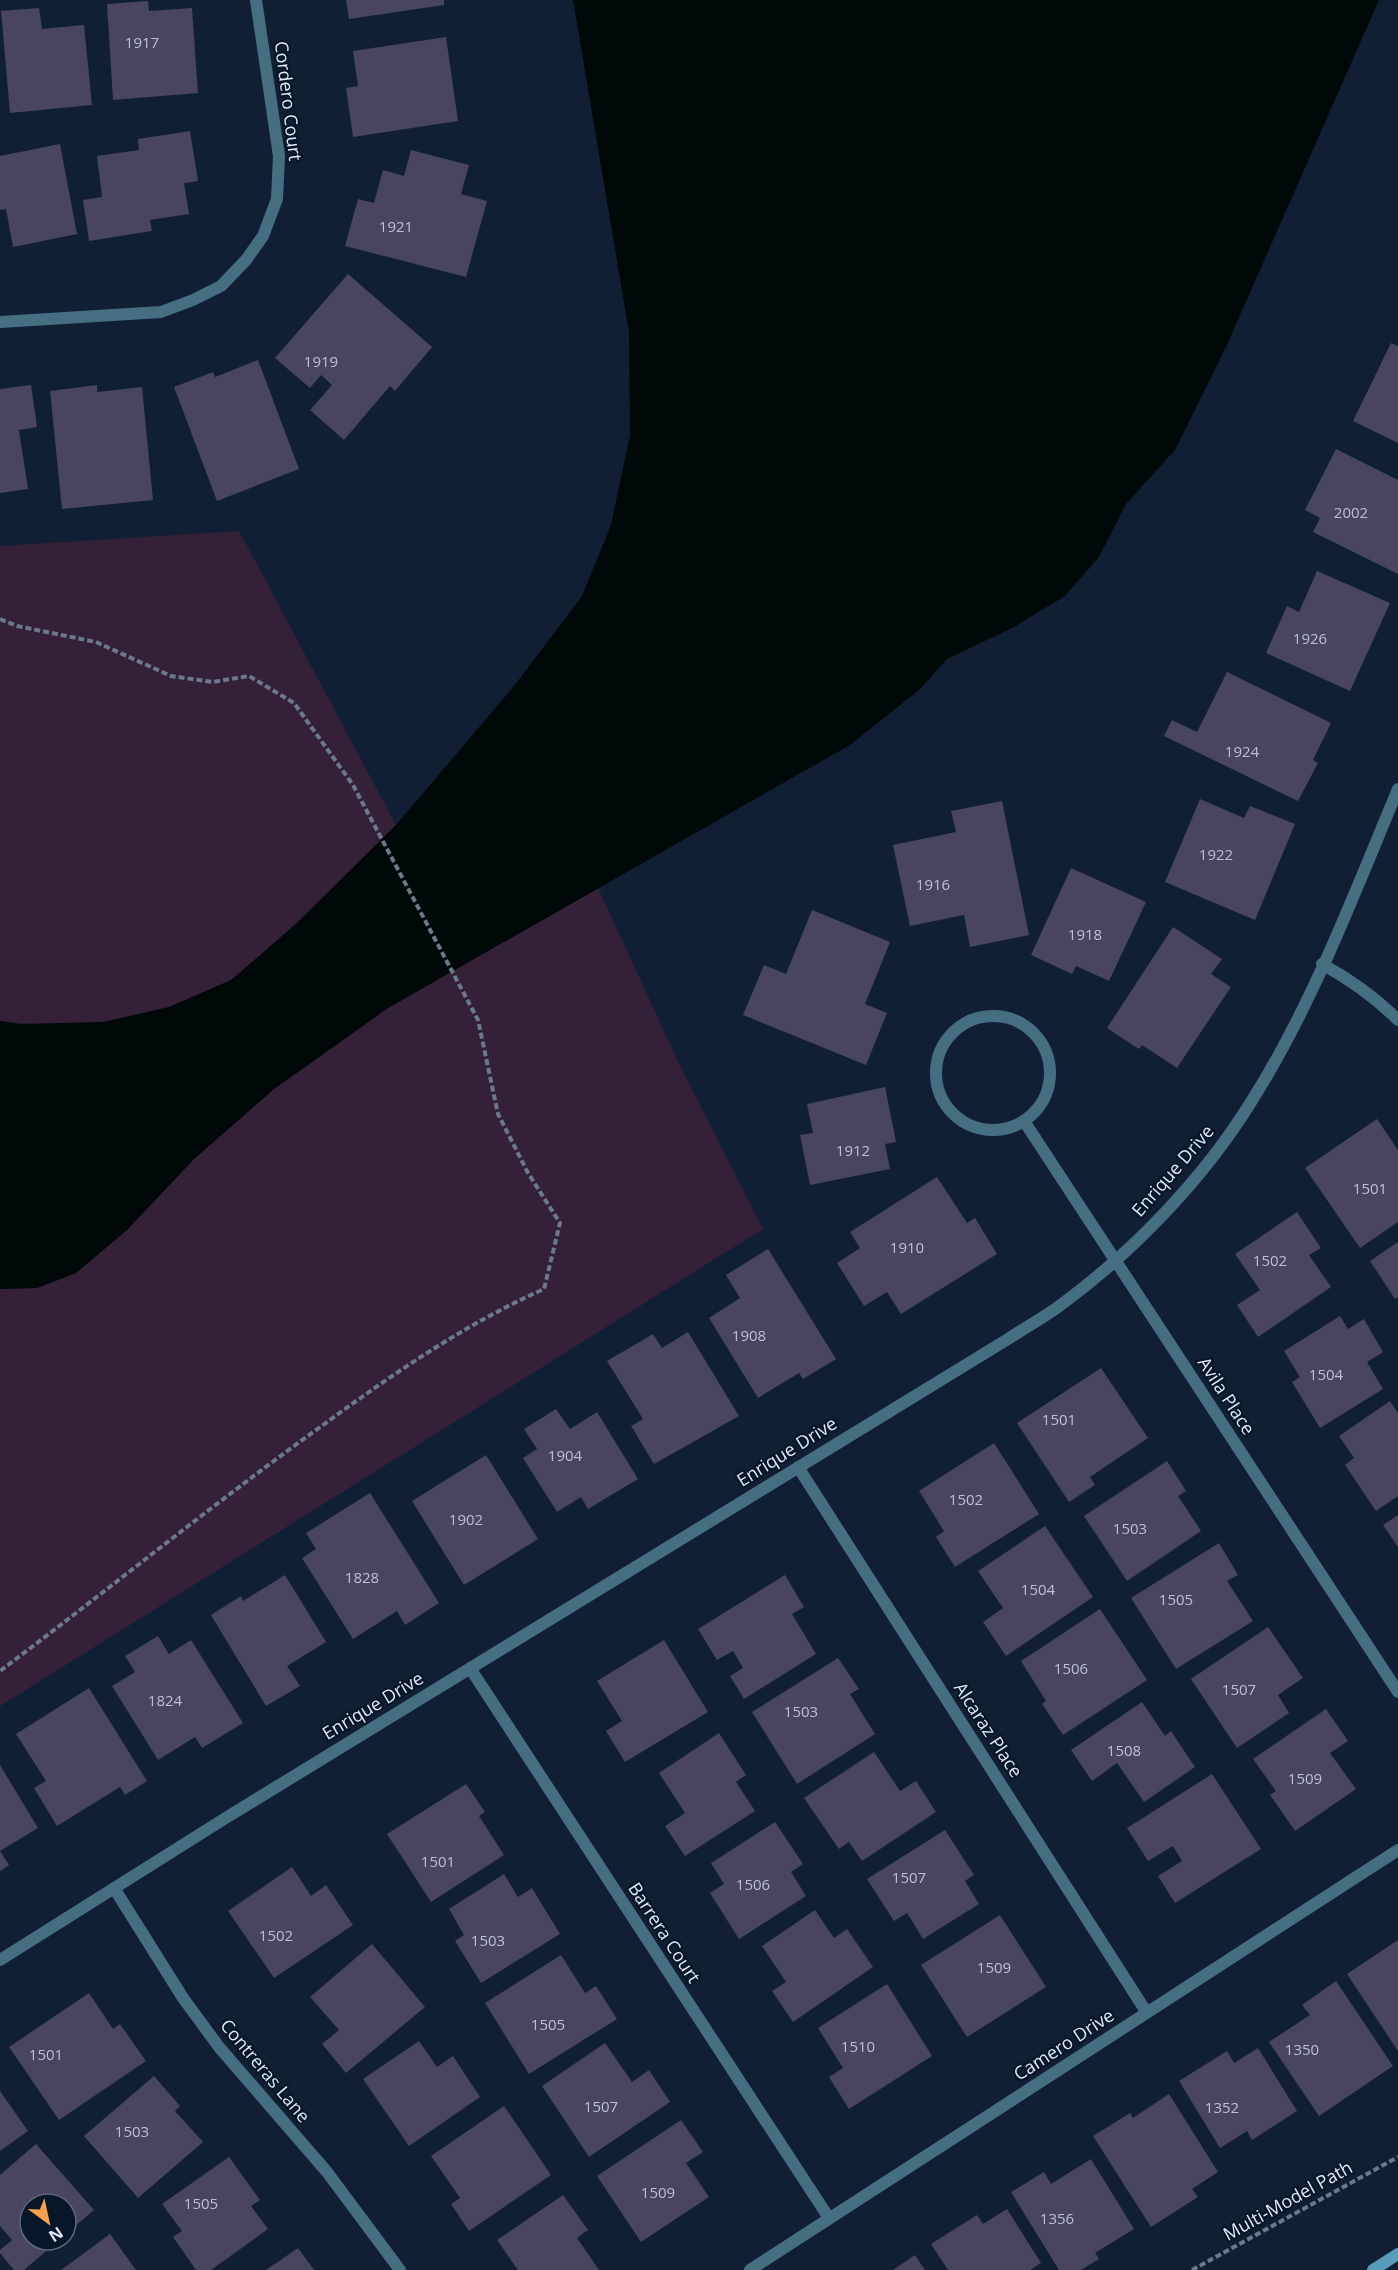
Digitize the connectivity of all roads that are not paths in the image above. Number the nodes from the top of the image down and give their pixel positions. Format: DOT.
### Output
graph roads {
  1 [pos="256,0"];
  2 [pos="0,322"];
  3 [pos="1398,789"];
  4 [pos="1322,964"];
  5 [pos="1398,1020"];
  6 [pos="1024,1121"];
  7 [pos="1115,1259"];
  8 [pos="798,1467"];
  9 [pos="470,1668"];
  10 [pos="1398,1692"];
  11 [pos="1398,1850"];
  12 [pos="114,1888"];
  13 [pos="0,1960"];
  14 [pos="1147,2013"];
  15 [pos="829,2218"];
  16 [pos="1398,2254"];
  17 [pos="400,2270"];
  18 [pos="750,2270"];
  19 [pos="1373,2270"];
  1 -- 2 [label="street, Cordero Court"];
  3 -- 4 [label="street, Enrique Drive"];
  4 -- 5 [label="street"];
  4 -- 7 [label="street, Enrique Drive"];
  6 -- 6 [label="street"];
  6 -- 7 [label="street, Avila Place"];
  7 -- 8 [label="street, Enrique Drive"];
  7 -- 10 [label="street, Avila Place"];
  8 -- 9 [label="street, Enrique Drive"];
  8 -- 14 [label="street, Alcaraz Place"];
  9 -- 12 [label="street, Enrique Drive"];
  9 -- 15 [label="street, Barrera Court"];
  11 -- 14 [label="street, Camero Drive"];
  12 -- 13 [label="street, Enrique Drive"];
  12 -- 17 [label="street, Contreras Lane"];
  14 -- 15 [label="street, Camero Drive"];
  15 -- 18 [label="street, Camero Drive"];
  16 -- 19 [label="main road"];
}
